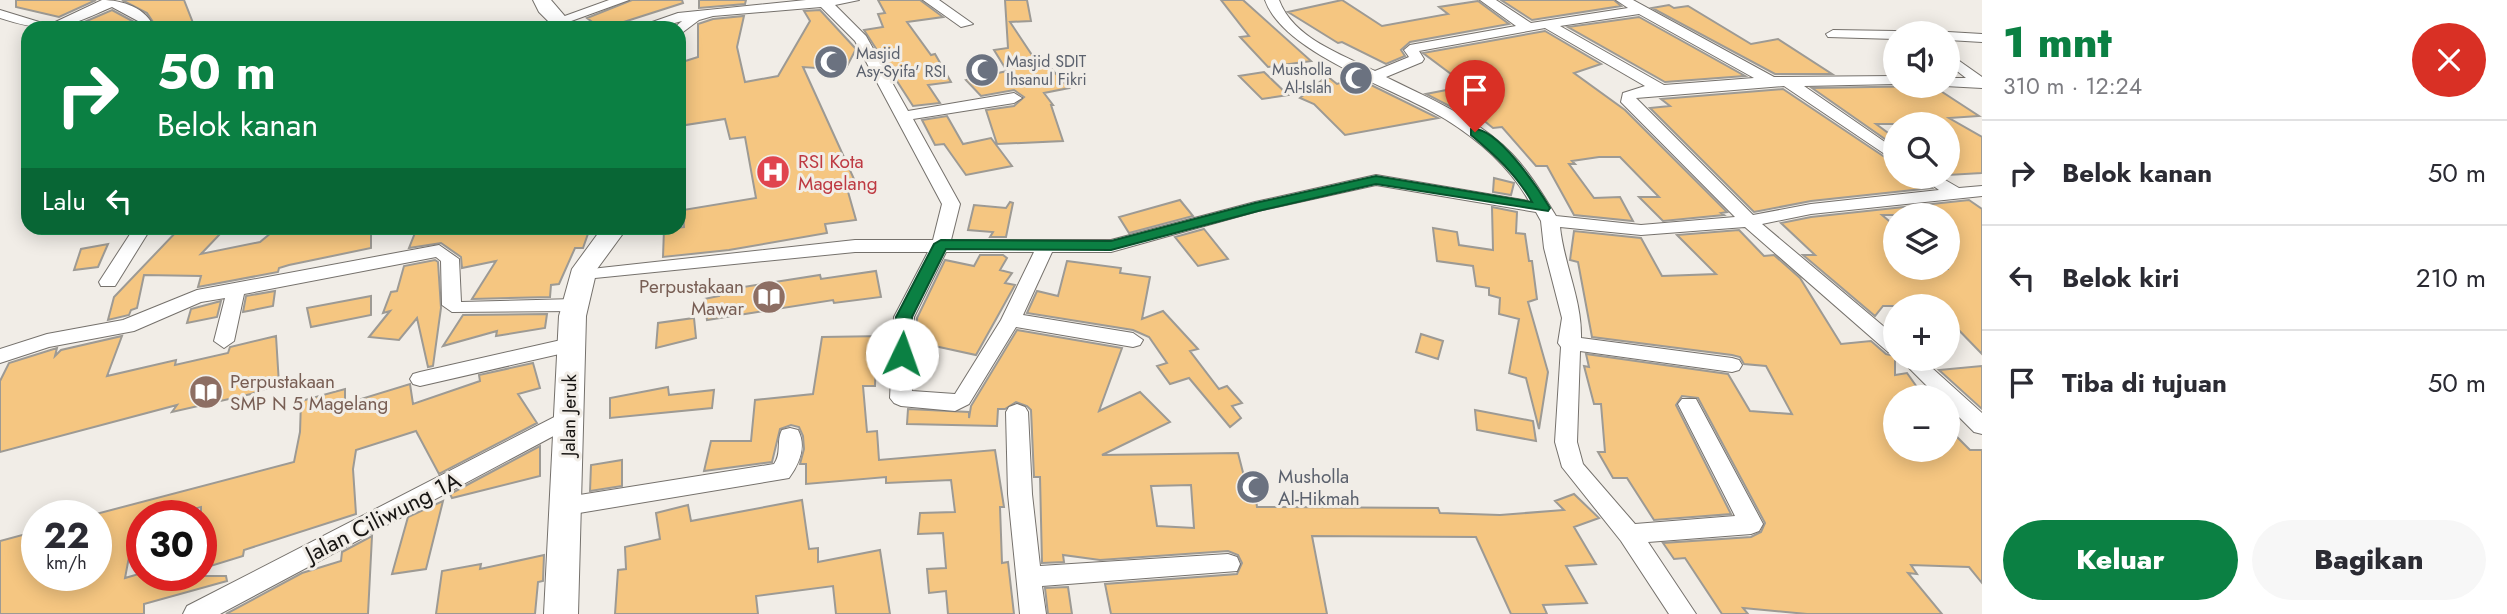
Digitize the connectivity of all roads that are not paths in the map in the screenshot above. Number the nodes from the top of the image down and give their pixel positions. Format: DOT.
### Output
graph roads {
  1 [pos="542,0"];
  2 [pos="622,0"];
  3 [pos="852,0"];
  4 [pos="930,0"];
  5 [pos="1272,0"];
  6 [pos="1487,0"];
  7 [pos="1623,0"];
  8 [pos="110,2"];
  9 [pos="826,4"];
  10 [pos="1640,9"];
  11 [pos="0,14"];
  12 [pos="694,17"];
  13 [pos="22,21"];
  14 [pos="68,21"];
  15 [pos="145,21"];
  16 [pos="560,21"];
  17 [pos="570,21"];
  18 [pos="665,21"];
  19 [pos="686,24"];
  20 [pos="966,24"];
  21 [pos="1547,24"];
  22 [pos="1525,26"];
  23 [pos="1833,34"];
  24 [pos="1883,36"];
  25 [pos="1960,37"];
  26 [pos="1982,38"];
  27 [pos="1960,66"];
  28 [pos="1373,77"];
  29 [pos="1883,80"];
  30 [pos="1771,81"];
  31 [pos="1788,82"];
  32 [pos="1960,82"];
  33 [pos="1982,83"];
  34 [pos="1662,89"];
  35 [pos="1014,98"];
  36 [pos="905,116"];
  37 [pos="1883,148"];
  38 [pos="1949,189"];
  39 [pos="1981,192"];
  40 [pos="1957,194"];
  41 [pos="1546,214"];
  42 [pos="1751,221"];
  43 [pos="138,235"];
  44 [pos="608,235"];
  45 [pos="941,244"];
  46 [pos="1045,248"];
  47 [pos="582,276"];
  48 [pos="108,282"];
  49 [pos="236,290"];
  50 [pos="575,305"];
  51 [pos="1010,320"];
  52 [pos="1883,337"];
  53 [pos="1133,340"];
  54 [pos="223,341"];
  55 [pos="1569,343"];
  56 [pos="570,345"];
  57 [pos="0,356"];
  58 [pos="1732,365"];
  59 [pos="1923,371"];
  60 [pos="420,379"];
  61 [pos="1689,404"];
  62 [pos="1017,412"];
  63 [pos="568,418"];
  64 [pos="1982,426"];
  65 [pos="790,436"];
  66 [pos="567,506"];
  67 [pos="1629,534"];
  68 [pos="1228,564"];
  69 [pos="1028,577"];
  70 [pos="196,614"];
  71 [pos="561,614"];
  72 [pos="1033,614"];
  73 [pos="1683,614"];
  1 -- 16 [label="main road"];
  2 -- 17 [label="street"];
  3 -- 9 [label="street"];
  4 -- 20 [label="street"];
  5 -- 28 [label="street"];
  6 -- 22 [label="street"];
  7 -- 10 [label="street"];
  8 -- 14 [label="street"];
  8 -- 15 [label="street"];
  9 -- 12 [label="street"];
  9 -- 36 [label="street"];
  10 -- 21 [label="street"];
  10 -- 30 [label="street"];
  11 -- 13 [label="street"];
  12 -- 18 [label="street"];
  12 -- 19 [label="street"];
  21 -- 22 [label="street"];
  21 -- 34 [label="street"];
  22 -- 28 [label="street"];
  23 -- 24 [label="street"];
  25 -- 26 [label="street"];
  27 -- 33 [label="street"];
  28 -- 41 [label="street"];
  29 -- 31 [label="street"];
  30 -- 31 [label="street"];
  30 -- 34 [label="street"];
  31 -- 37 [label="street"];
  32 -- 33 [label="street"];
  34 -- 42 [label="street"];
  35 -- 36 [label="street"];
  36 -- 45 [label="street"];
  38 -- 40 [label="street"];
  39 -- 40 [label="street"];
  40 -- 42 [label="street"];
  41 -- 42 [label="street"];
  41 -- 46 [label="street"];
  41 -- 55 [label="street"];
  42 -- 52 [label="street"];
  43 -- 48 [label="street"];
  44 -- 47 [label="main road, Jalan Jeruk"];
  45 -- 46 [label="street"];
  45 -- 47 [label="street"];
  45 -- 51 [label="street"];
  46 -- 51 [label="street"];
  47 -- 50 [label="main road, Jalan Jeruk"];
  49 -- 50 [label="street"];
  49 -- 54 [label="street"];
  49 -- 57 [label="street"];
  50 -- 56 [label="main road, Jalan Jeruk"];
  51 -- 53 [label="street"];
  55 -- 58 [label="street"];
  55 -- 67 [label="street"];
  56 -- 60 [label="street"];
  56 -- 63 [label="main road, Jalan Jeruk"];
  59 -- 64 [label="street"];
  61 -- 67 [label="street"];
  62 -- 69 [label="street"];
  63 -- 66 [label="main road, Jalan Jeruk"];
  63 -- 70 [label="street, Jalan Ciliwung 1A"];
  65 -- 66 [label="street"];
  66 -- 71 [label="main road, Jalan Jeruk"];
  67 -- 73 [label="street"];
  68 -- 69 [label="street"];
  69 -- 72 [label="street"];
}
